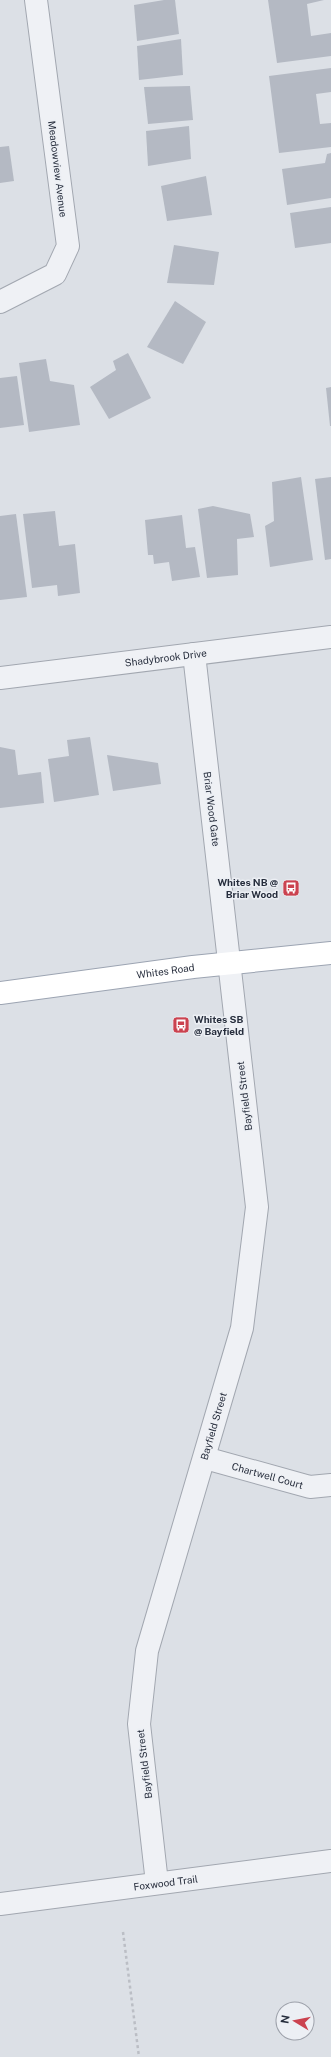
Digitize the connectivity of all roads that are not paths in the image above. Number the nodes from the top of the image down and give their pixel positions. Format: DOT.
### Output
graph roads {
  1 [pos="36,0"];
  2 [pos="0,302"];
  3 [pos="331,637"];
  4 [pos="194,654"];
  5 [pos="0,678"];
  6 [pos="331,953"];
  7 [pos="230,964"];
  8 [pos="0,993"];
  9 [pos="205,1458"];
  10 [pos="331,1485"];
  11 [pos="331,1861"];
  12 [pos="156,1883"];
  13 [pos="0,1904"];
  1 -- 2 [label="street, Meadowview Avenue"];
  3 -- 4 [label="street, Shadybrook Drive"];
  4 -- 5 [label="street, Shadybrook Drive"];
  4 -- 7 [label="street, Briar Wood Gate"];
  6 -- 7 [label="main road, Whites Road"];
  7 -- 8 [label="main road, Whites Road"];
  7 -- 9 [label="street, Bayfield Street"];
  9 -- 10 [label="street, Chartwell Court"];
  9 -- 12 [label="street, Bayfield Street"];
  11 -- 12 [label="street, Foxwood Trail"];
  12 -- 13 [label="street, Foxwood Trail"];
}
